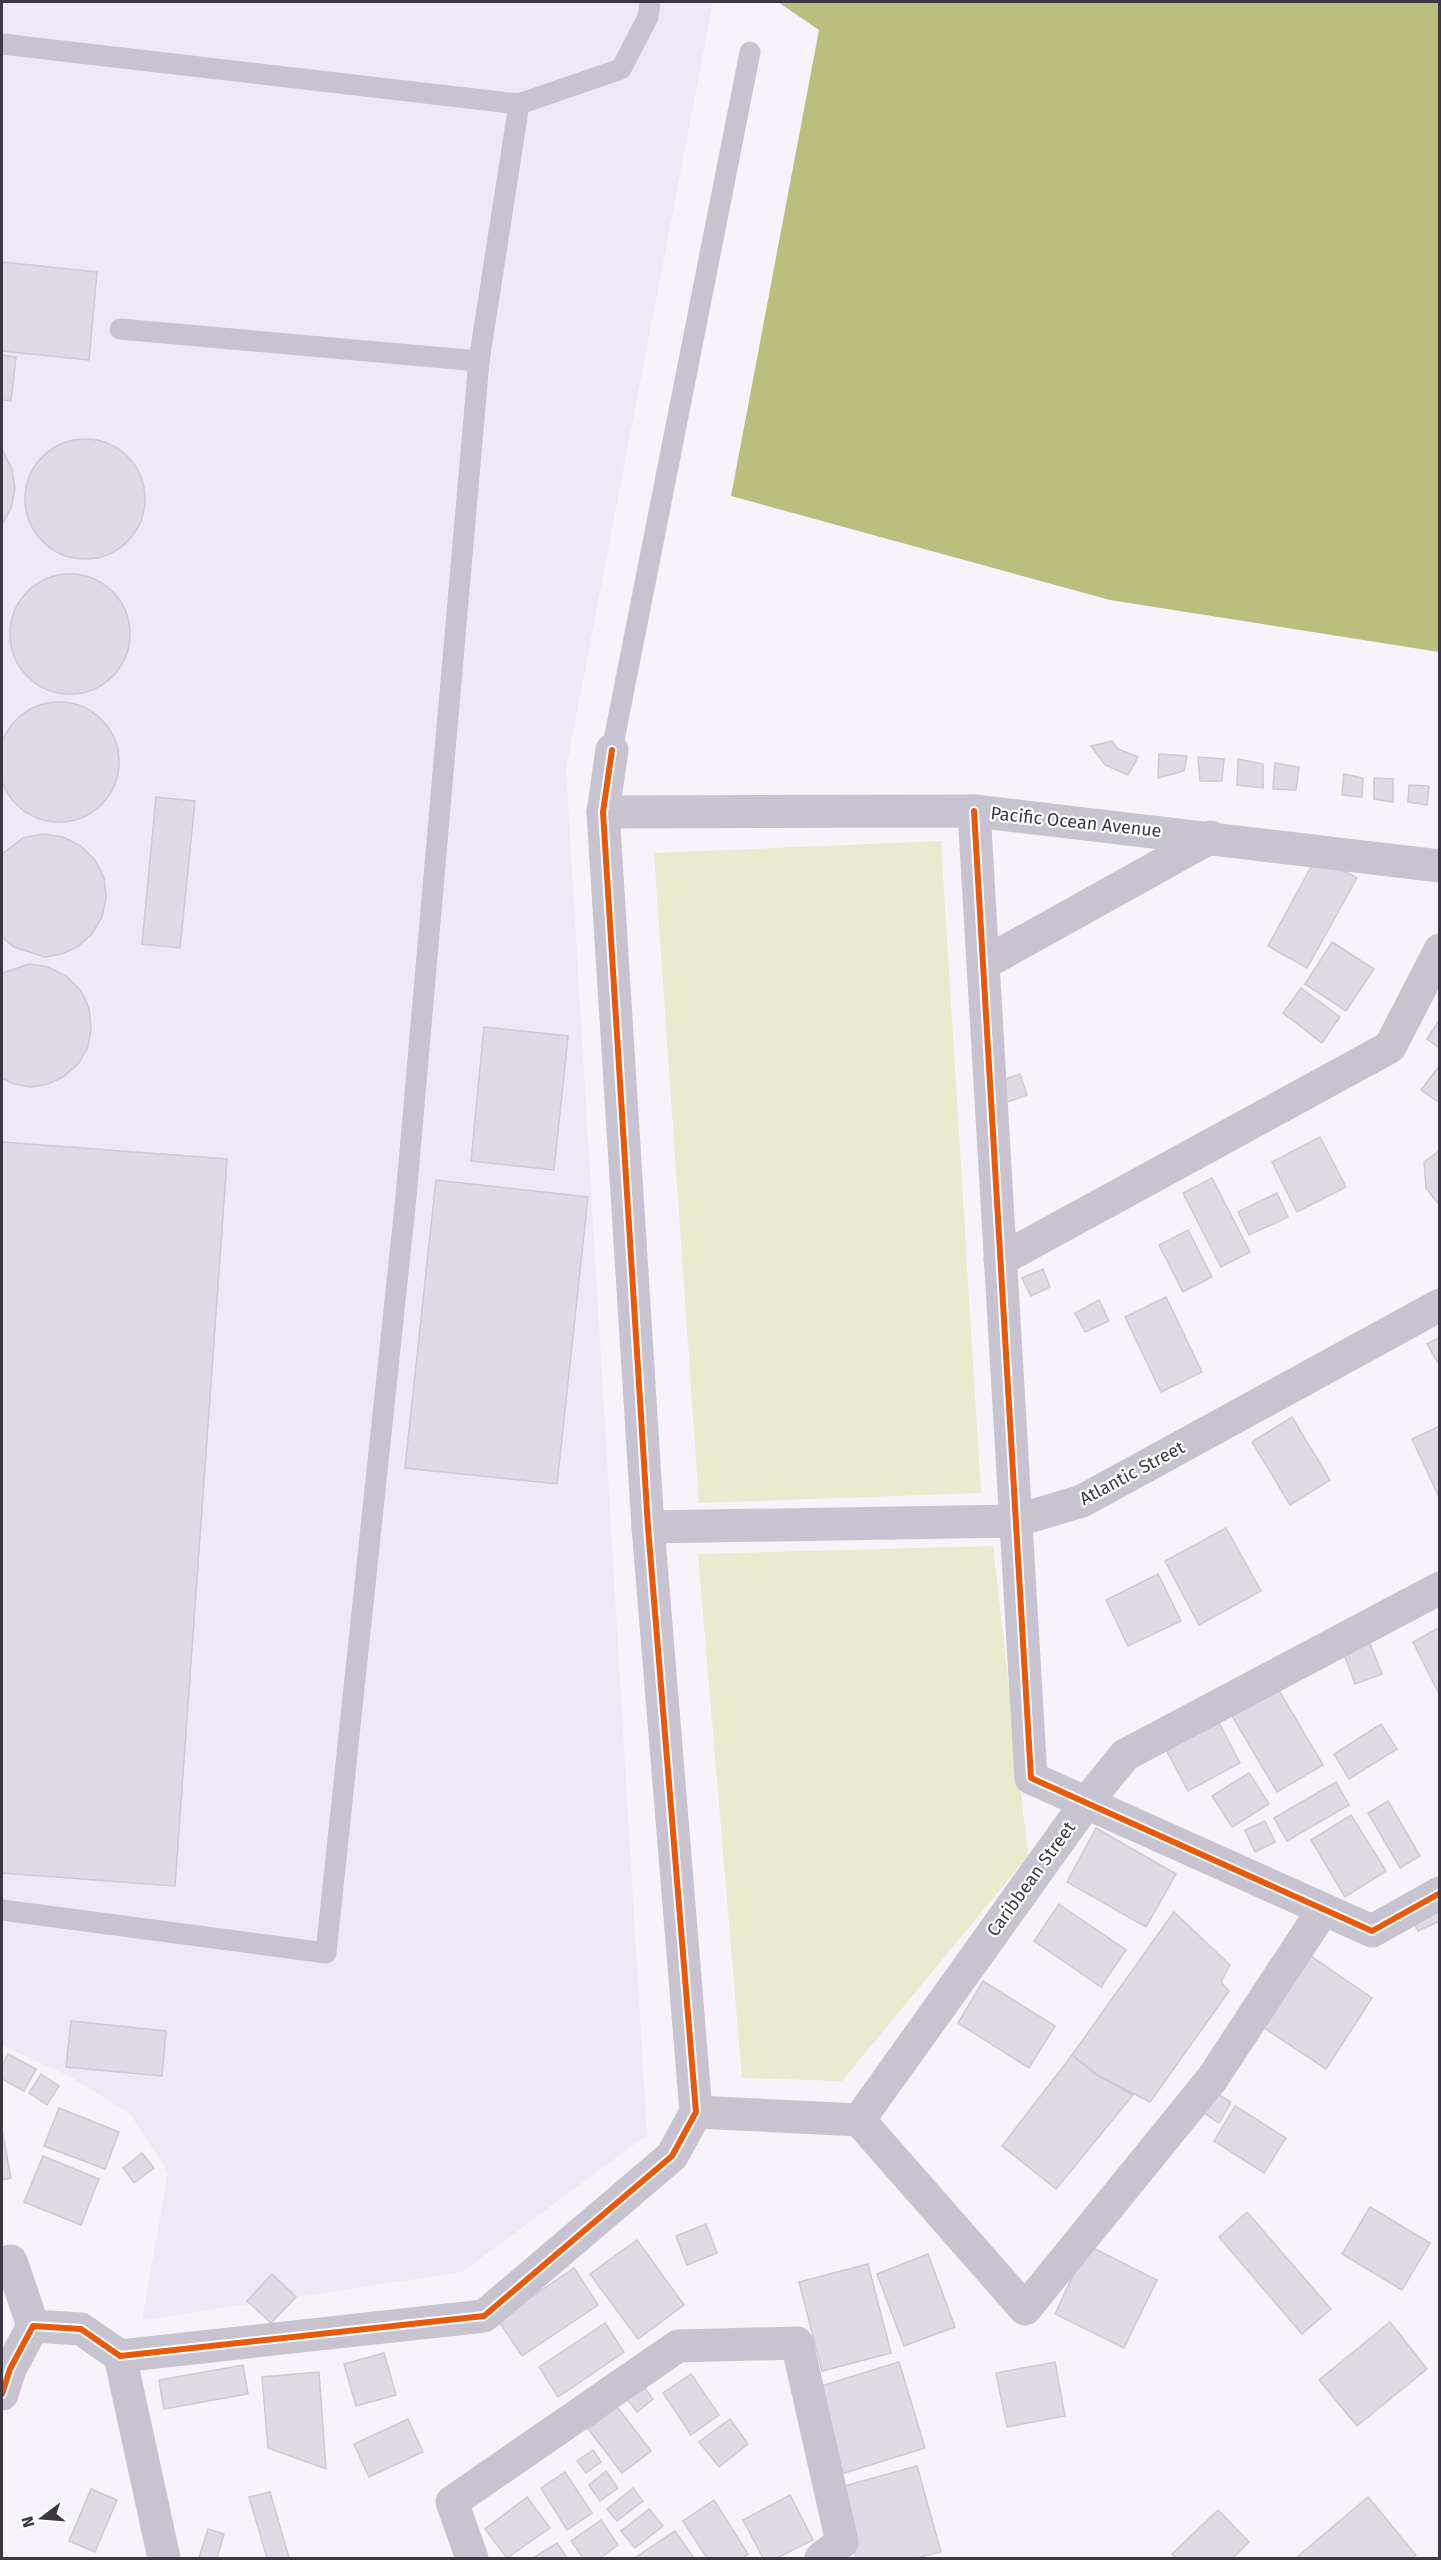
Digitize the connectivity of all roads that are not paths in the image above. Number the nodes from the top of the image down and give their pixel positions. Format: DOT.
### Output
graph roads {
  1 [pos="650,2"];
  2 [pos="2,44"];
  3 [pos="750,52"];
  4 [pos="519,104"];
  5 [pos="120,329"];
  6 [pos="479,361"];
  7 [pos="612,750"];
  8 [pos="974,811"];
  9 [pos="603,812"];
  10 [pos="1211,837"];
  11 [pos="1440,866"];
  12 [pos="1440,950"];
  13 [pos="983,964"];
  14 [pos="1000,1260"];
  15 [pos="1440,1305"];
  16 [pos="1016,1521"];
  17 [pos="648,1527"];
  18 [pos="1440,1588"];
  19 [pos="1086,1803"];
  20 [pos="1440,1893"];
  21 [pos="2,1910"];
  22 [pos="1323,1910"];
  23 [pos="696,2112"];
  24 [pos="859,2120"];
  25 [pos="11,2261"];
  26 [pos="33,2326"];
  27 [pos="120,2356"];
  28 [pos="2,2394"];
  29 [pos="164,2559"];
  30 [pos="472,2559"];
  31 [pos="821,2559"];
  1 -- 4 [label="lane"];
  2 -- 4 [label="lane"];
  3 -- 7 [label="lane"];
  4 -- 6 [label="lane"];
  5 -- 6 [label="lane"];
  6 -- 21 [label="lane"];
  7 -- 9 [label="street"];
  8 -- 9 [label="street, Pacific Ocean Avenue"];
  8 -- 10 [label="street, Pacific Ocean Avenue"];
  8 -- 13 [label="street"];
  9 -- 17 [label="street"];
  10 -- 11 [label="street, Pacific Ocean Avenue"];
  10 -- 13 [label="street"];
  12 -- 14 [label="street"];
  13 -- 14 [label="street"];
  14 -- 16 [label="street"];
  15 -- 16 [label="street, Atlantic Street"];
  16 -- 17 [label="street, Atlantic Street"];
  16 -- 19 [label="street"];
  17 -- 23 [label="street"];
  18 -- 19 [label="street, Caribbean Street"];
  19 -- 22 [label="street"];
  19 -- 24 [label="street, Caribbean Street"];
  20 -- 22 [label="street"];
  22 -- 24 [label="street"];
  23 -- 24 [label="street"];
  23 -- 27 [label="street"];
  25 -- 26 [label="street"];
  26 -- 27 [label="street"];
  26 -- 28 [label="street"];
  27 -- 29 [label="street"];
  30 -- 31 [label="street"];
}
